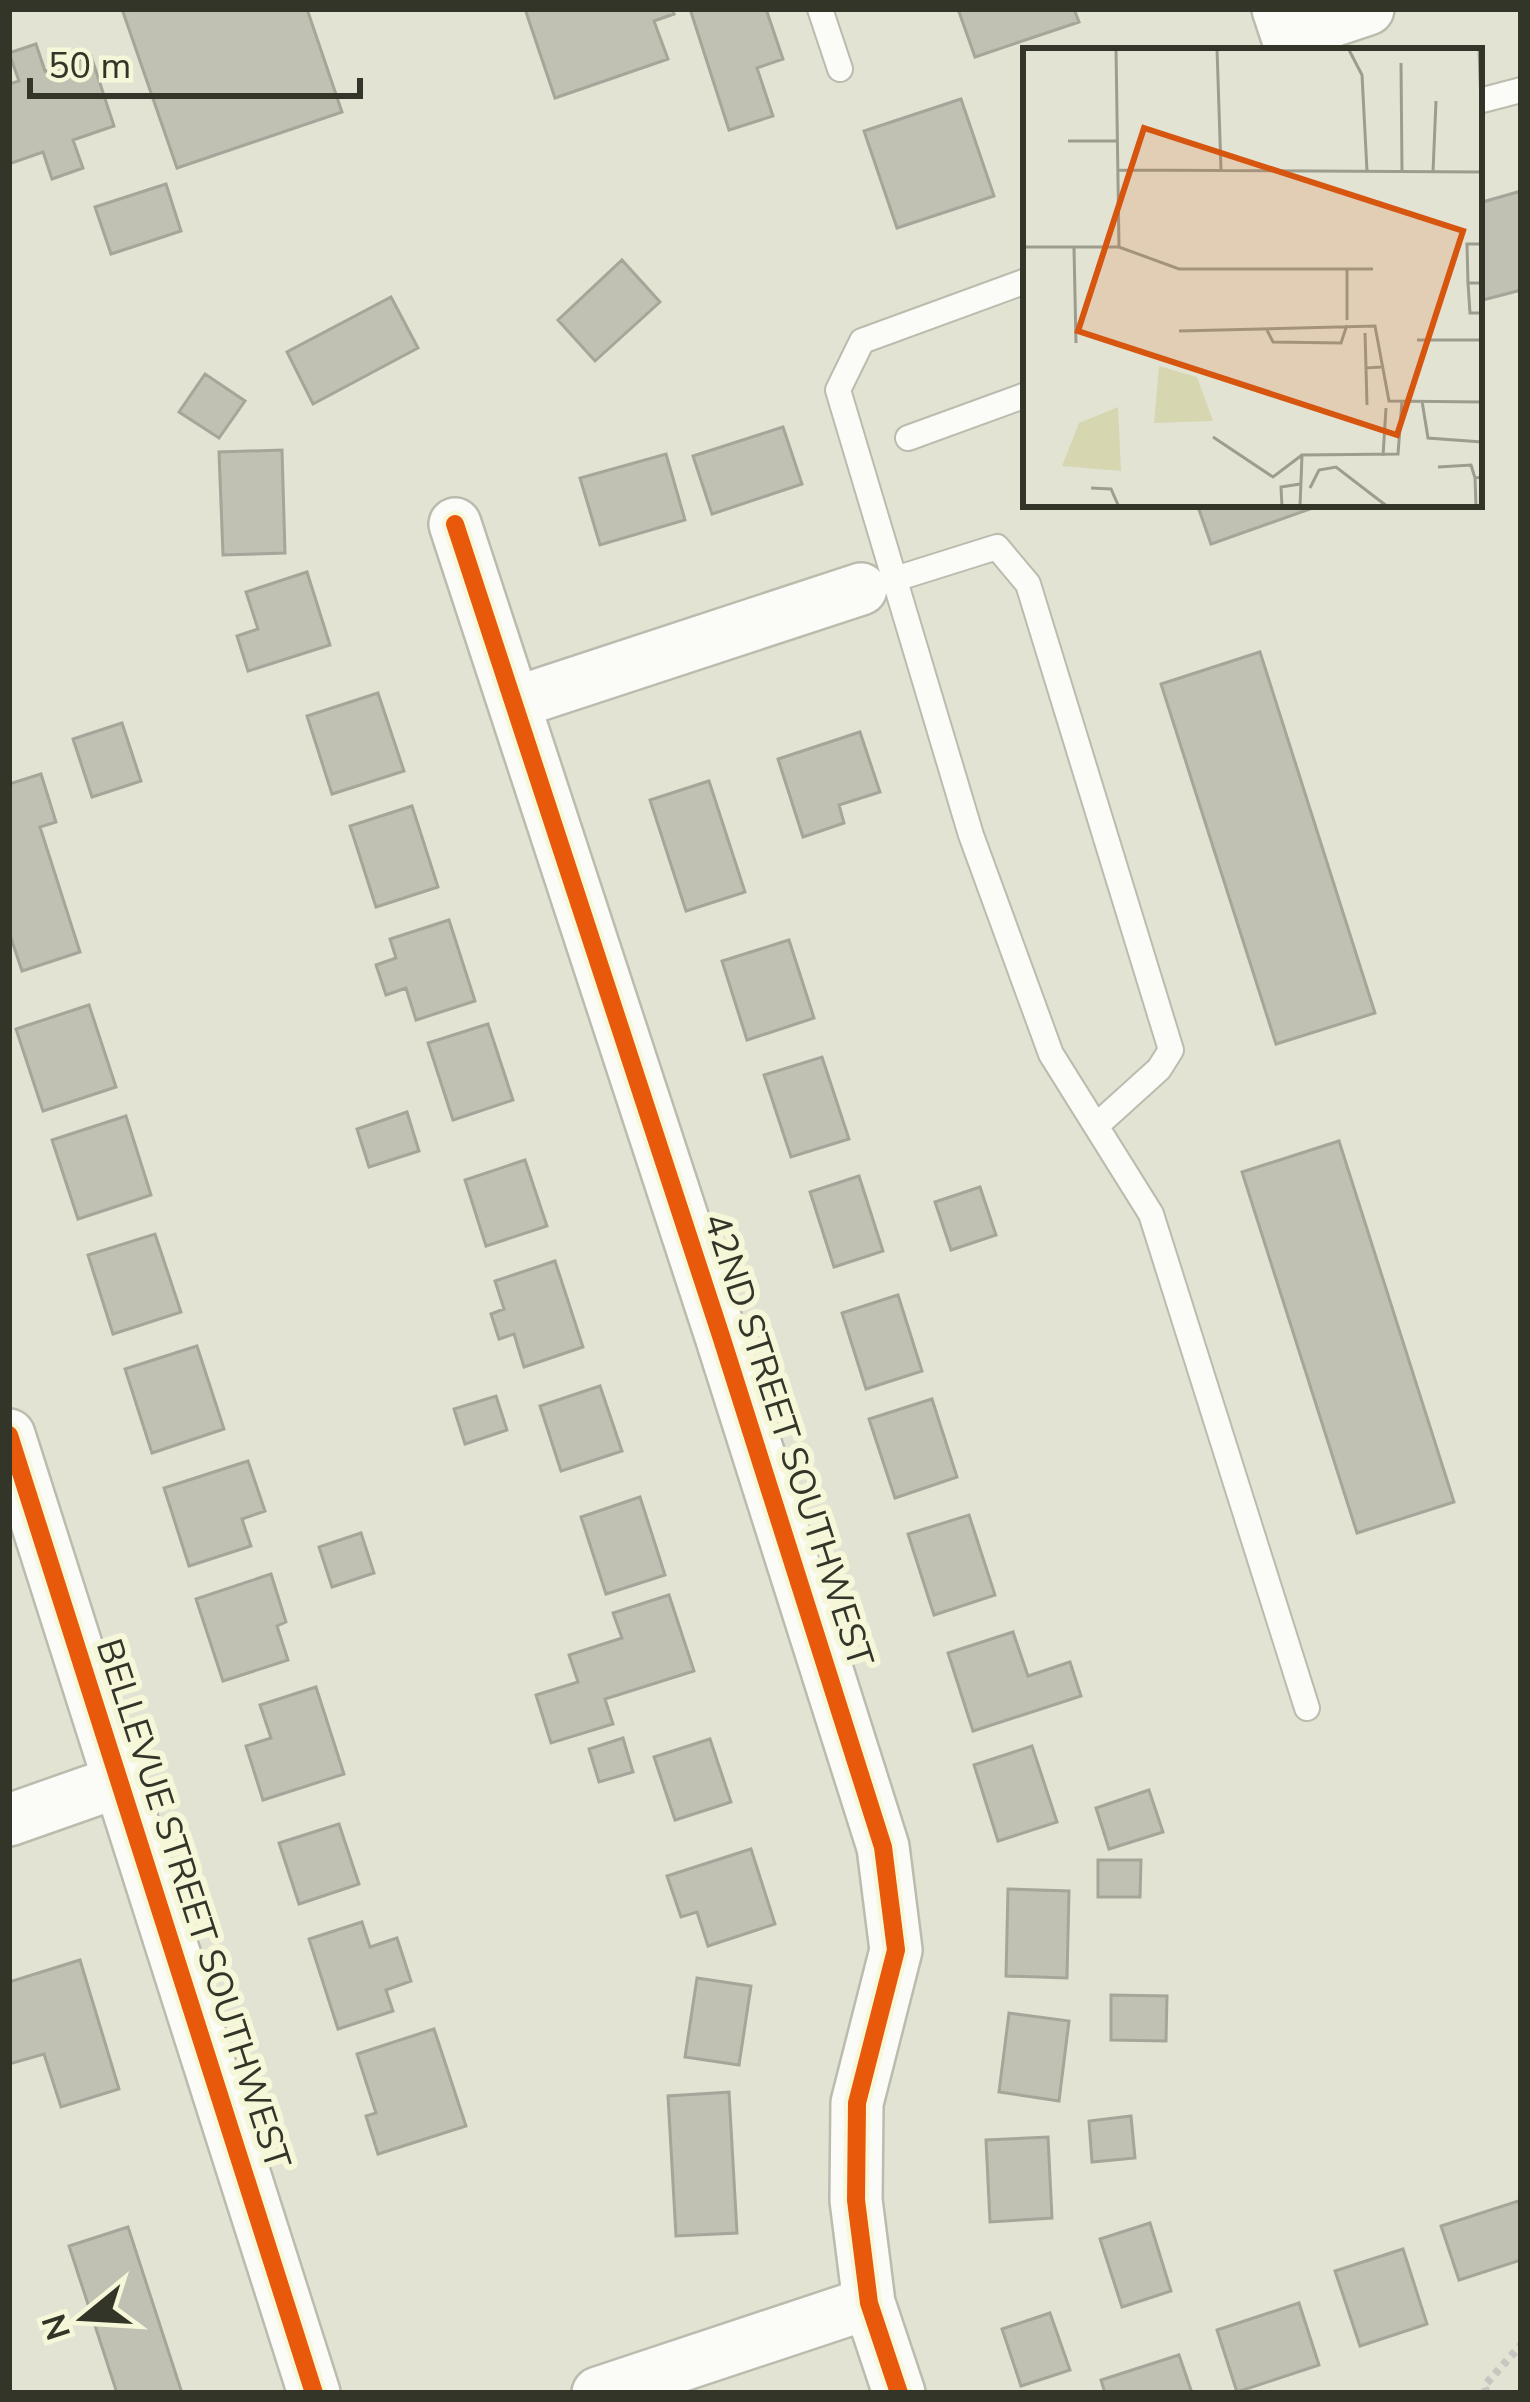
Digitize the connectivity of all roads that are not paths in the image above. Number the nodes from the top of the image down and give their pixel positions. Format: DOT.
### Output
graph roads {
  1 [pos="820,9"];
  2 [pos="1368,9"];
  3 [pos="1286,32"];
  4 [pos="840,69"];
  5 [pos="1521,90"];
  6 [pos="1482,100"];
  7 [pos="1023,282"];
  8 [pos="1023,396"];
  9 [pos="908,439"];
  10 [pos="455,524"];
  11 [pos="878,584"];
  12 [pos="514,703"];
  13 [pos="1096,1126"];
  14 [pos="9,1436"];
  15 [pos="1307,1708"];
  16 [pos="120,1781"];
  17 [pos="9,1820"];
  18 [pos="869,2302"];
  19 [pos="314,2393"];
  20 [pos="598,2393"];
  21 [pos="899,2393"];
  1 -- 4 [label="lane"];
  2 -- 3 [label="street"];
  5 -- 6 [label="lane"];
  7 -- 11 [label="lane"];
  8 -- 9 [label="lane"];
  10 -- 12 [label="street, 42ND STREET SOUTHWEST"];
  11 -- 12 [label="street"];
  11 -- 13 [label="lane"];
  11 -- 13 [label="lane"];
  12 -- 18 [label="street, 42ND STREET SOUTHWEST"];
  13 -- 15 [label="lane"];
  14 -- 16 [label="street, BELLEVUE STREET SOUTHWEST"];
  16 -- 17 [label="street"];
  16 -- 19 [label="street, BELLEVUE STREET SOUTHWEST"];
  18 -- 20 [label="street"];
  18 -- 21 [label="street, 42ND STREET SOUTHWEST"];
}
